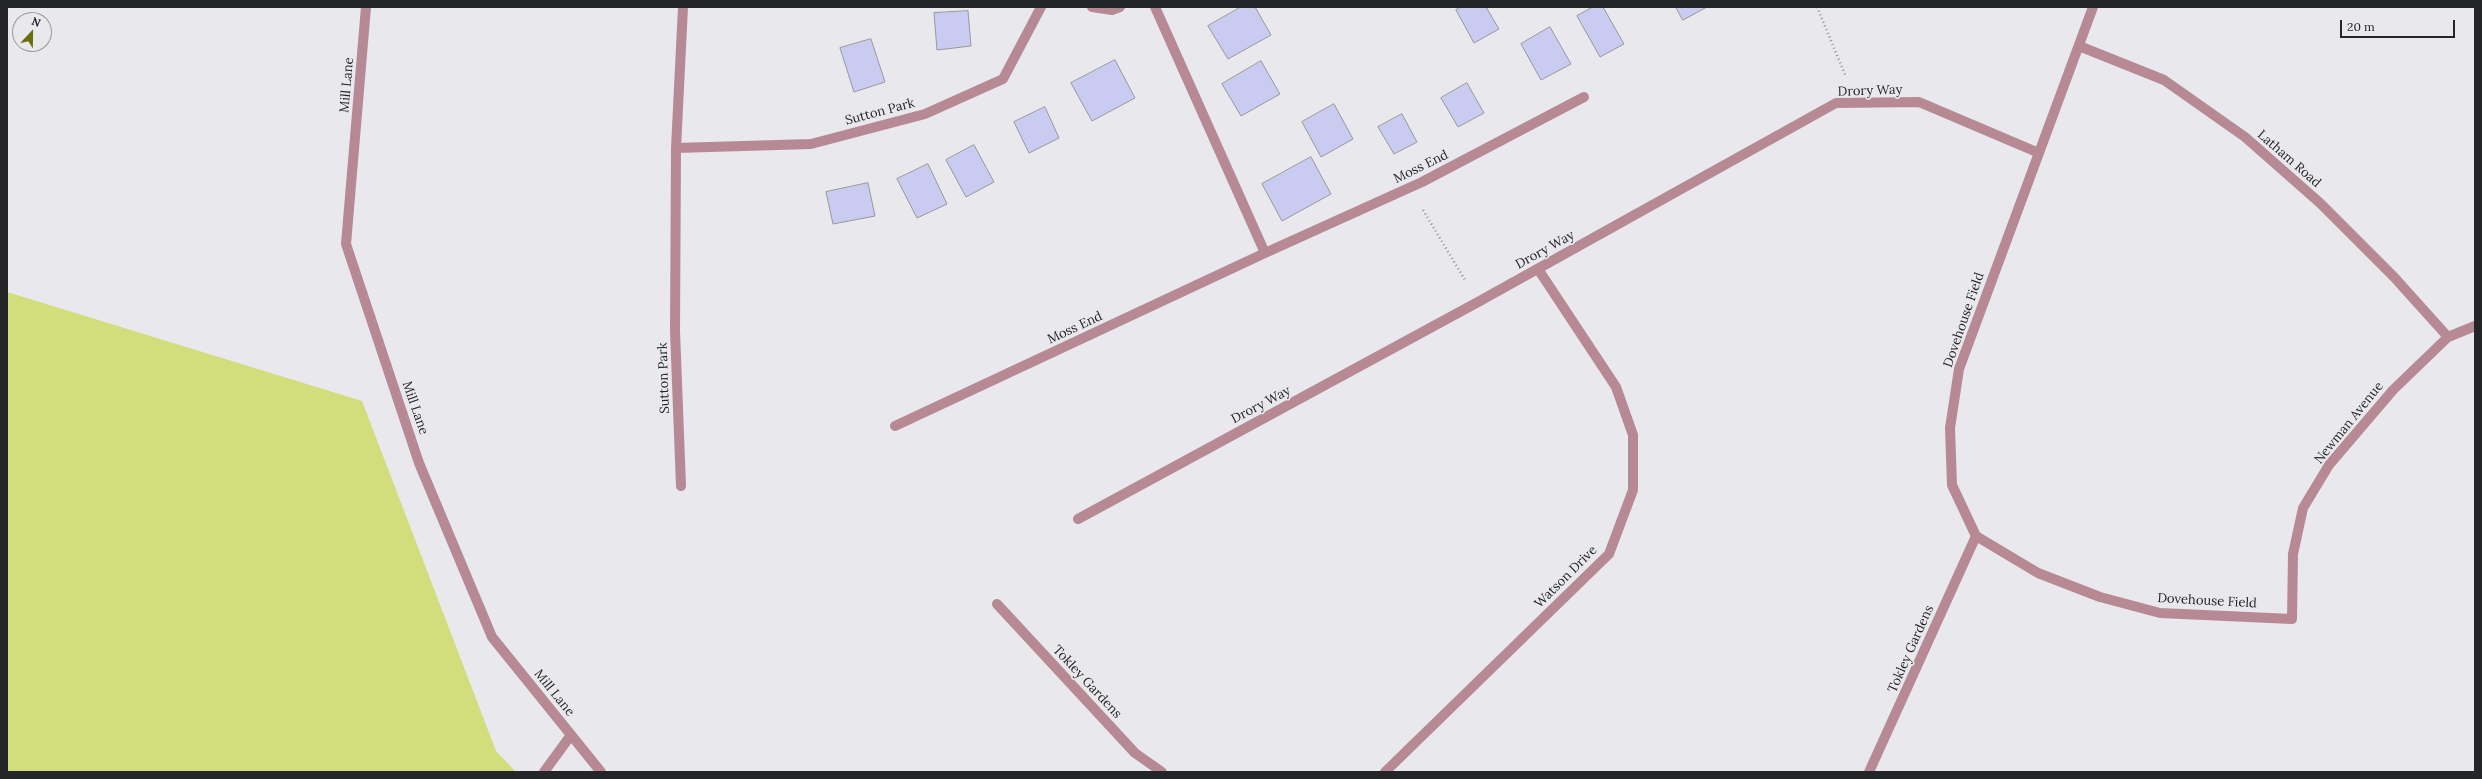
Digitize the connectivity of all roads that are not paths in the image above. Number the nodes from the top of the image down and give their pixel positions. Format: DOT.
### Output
graph roads {
  1 [pos="366,7"];
  2 [pos="683,7"];
  3 [pos="1042,7"];
  4 [pos="1092,7"];
  5 [pos="1120,7"];
  6 [pos="1155,7"];
  7 [pos="2093,7"];
  8 [pos="2079,46"];
  9 [pos="1584,97"];
  10 [pos="676,148"];
  11 [pos="2039,153"];
  12 [pos="1265,253"];
  13 [pos="1538,268"];
  14 [pos="2475,326"];
  15 [pos="2448,337"];
  16 [pos="895,426"];
  17 [pos="681,486"];
  18 [pos="1078,519"];
  19 [pos="1976,536"];
  20 [pos="997,604"];
  21 [pos="2292,619"];
  22 [pos="571,735"];
  23 [pos="544,772"];
  24 [pos="601,772"];
  25 [pos="1162,772"];
  26 [pos="1385,772"];
  27 [pos="1869,772"];
  1 -- 22 [label="street, Mill Lane"];
  2 -- 10 [label="street, Sutton Park"];
  3 -- 10 [label="street, Sutton Park"];
  4 -- 5 [label="street"];
  6 -- 12 [label="street"];
  7 -- 8 [label="street, Dovehouse Field"];
  8 -- 11 [label="street, Dovehouse Field"];
  8 -- 15 [label="street, Latham Road"];
  9 -- 12 [label="street, Moss End"];
  10 -- 17 [label="street, Sutton Park"];
  11 -- 13 [label="street, Drory Way"];
  11 -- 19 [label="street, Dovehouse Field"];
  12 -- 16 [label="street, Moss End"];
  13 -- 18 [label="street, Drory Way"];
  13 -- 26 [label="street, Watson Drive"];
  14 -- 15 [label="street, Newman Avenue"];
  15 -- 21 [label="street, Newman Avenue"];
  19 -- 21 [label="street, Dovehouse Field"];
  19 -- 27 [label="street, Tokley Gardens"];
  20 -- 25 [label="street, Tokley Gardens"];
  22 -- 23 [label="street"];
  22 -- 24 [label="street, Mill Lane"];
}
